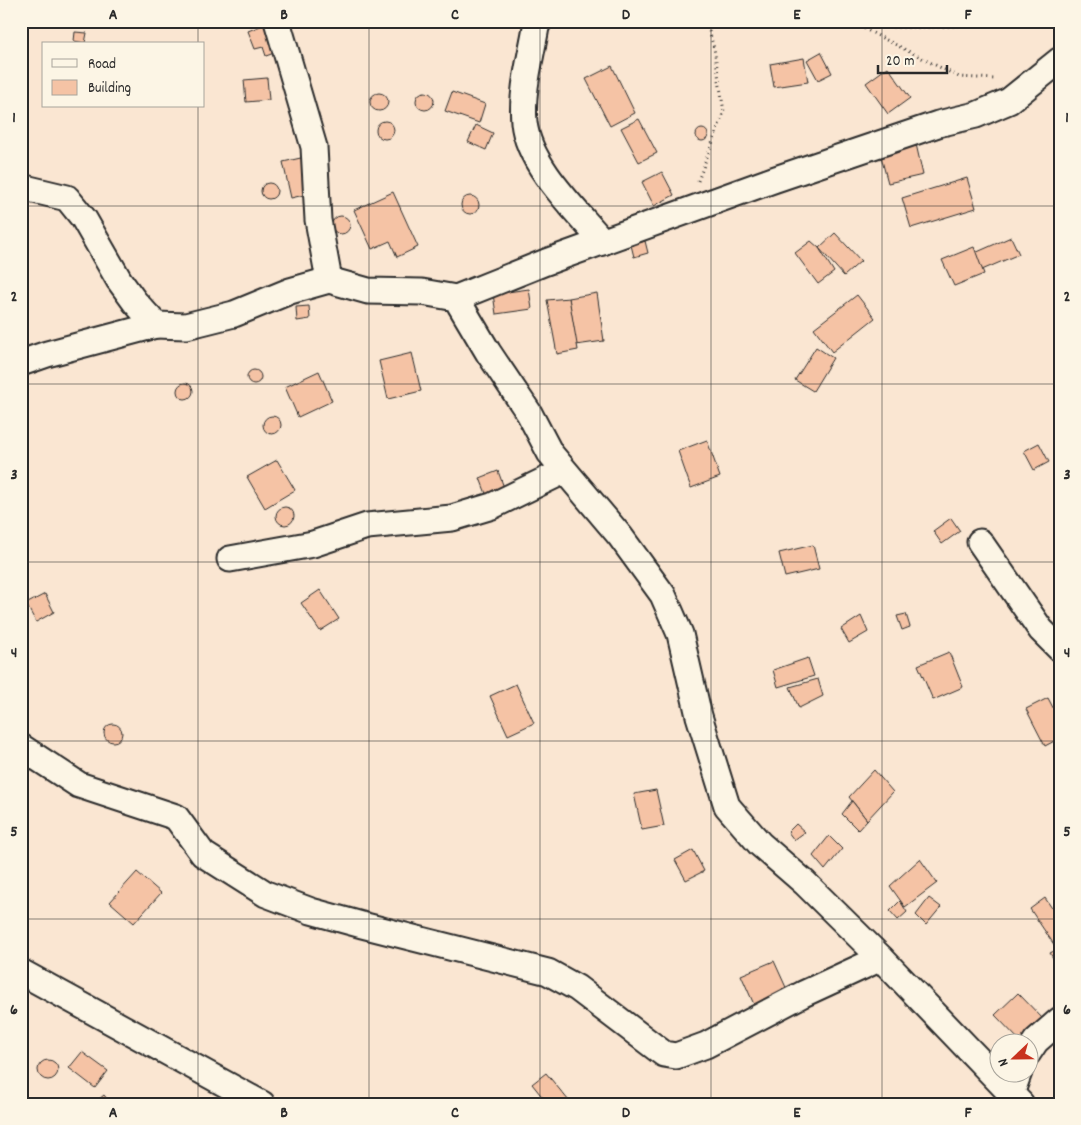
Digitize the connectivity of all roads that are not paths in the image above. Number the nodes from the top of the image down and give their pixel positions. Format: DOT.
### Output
graph roads {
  1 [pos="277,21"];
  2 [pos="539,21"];
  3 [pos="1060,60"];
  4 [pos="21,187"];
  5 [pos="602,242"];
  6 [pos="329,280"];
  7 [pos="456,298"];
  8 [pos="156,325"];
  9 [pos="21,363"];
  10 [pos="564,471"];
  11 [pos="980,542"];
  12 [pos="230,559"];
  13 [pos="1060,649"];
  14 [pos="21,747"];
  15 [pos="881,958"];
  16 [pos="21,972"];
  17 [pos="1060,1020"];
  18 [pos="1038,1039"];
  19 [pos="1017,1090"];
  20 [pos="262,1104"];
  1 -- 6 [label="street"];
  2 -- 5 [label="street"];
  3 -- 5 [label="street"];
  4 -- 8 [label="street"];
  5 -- 7 [label="street"];
  6 -- 7 [label="street"];
  6 -- 8 [label="street"];
  7 -- 10 [label="street"];
  8 -- 9 [label="street"];
  10 -- 12 [label="street"];
  10 -- 15 [label="street"];
  11 -- 13 [label="street"];
  14 -- 15 [label="street"];
  15 -- 19 [label="street"];
  16 -- 20 [label="street"];
  17 -- 18 [label="street"];
}
